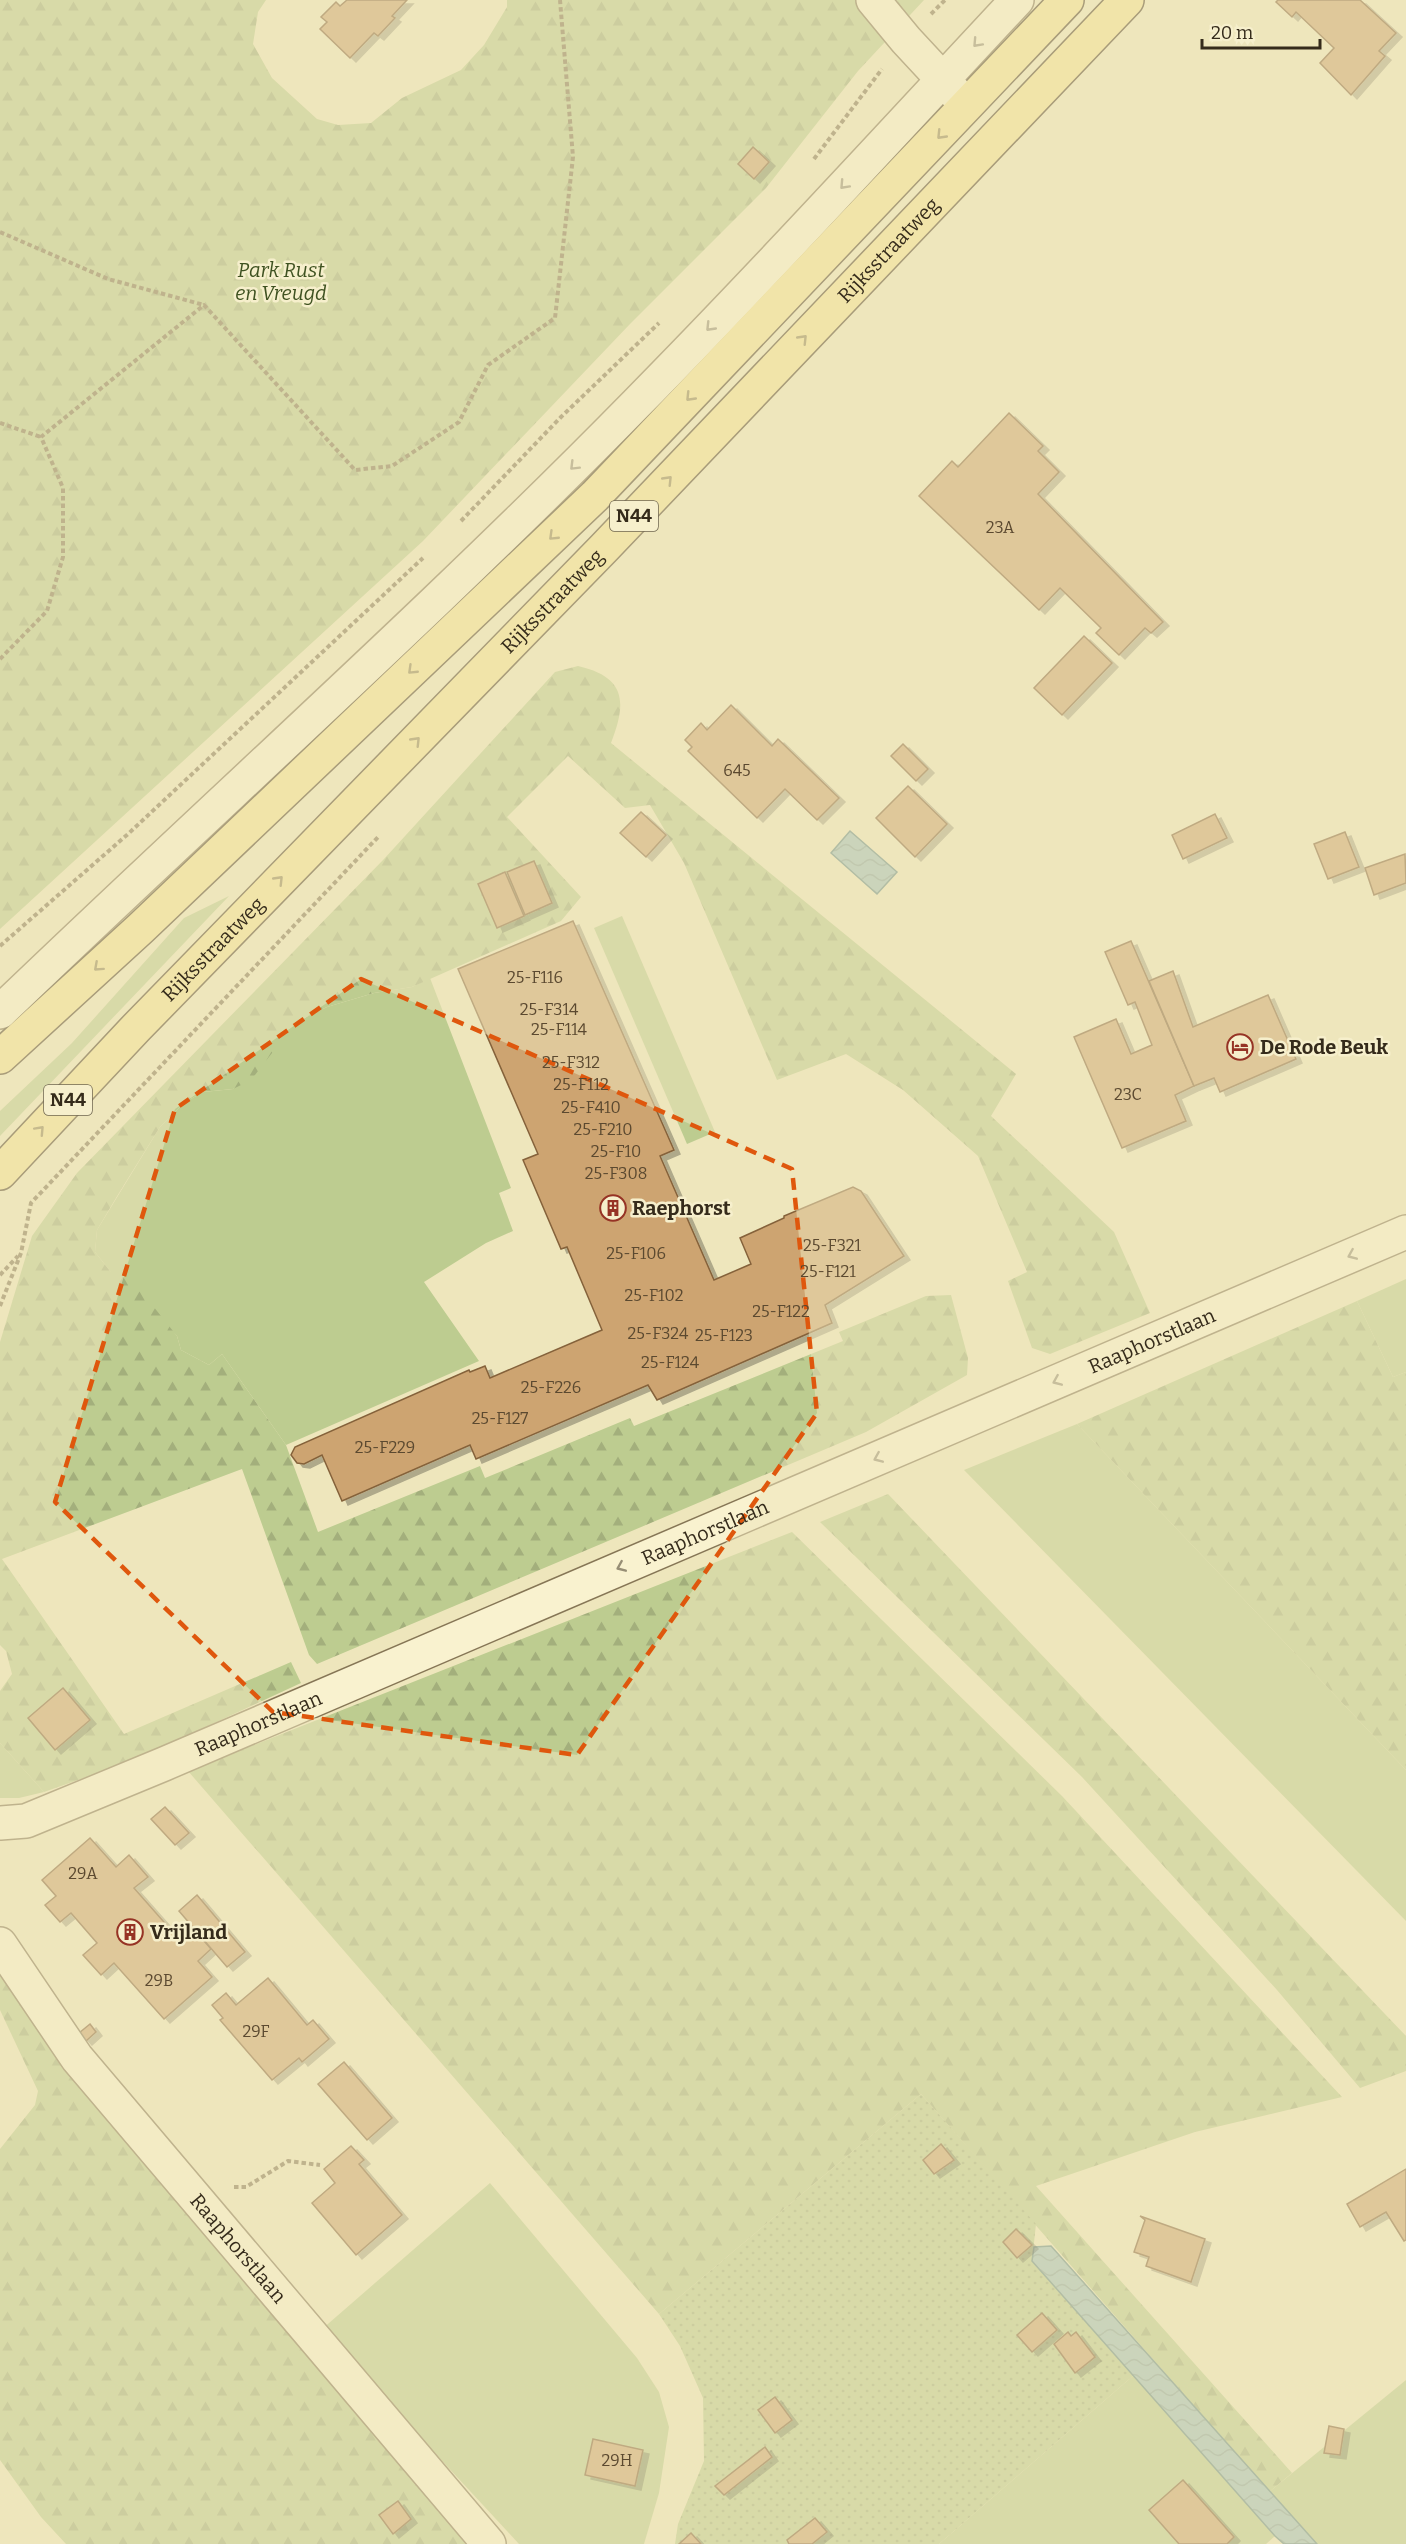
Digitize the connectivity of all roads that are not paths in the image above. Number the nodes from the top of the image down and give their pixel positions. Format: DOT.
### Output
graph roads {
  1 [pos="873,0"];
  2 [pos="1017,0"];
  3 [pos="1067,0"];
  4 [pos="1127,0"];
  5 [pos="943,80"];
  6 [pos="968,106"];
  7 [pos="0,1012"];
  8 [pos="0,1057"];
  9 [pos="0,1173"];
  10 [pos="1406,1232"];
  11 [pos="0,1823"];
  12 [pos="0,1944"];
  13 [pos="489,2544"];
  1 -- 5 [label="street"];
  2 -- 5 [label="street, one-way"];
  3 -- 6 [label="main road, Rijksstraatweg / N44"];
  9 -- 4 [label="main road, Rijksstraatweg / N44, one-way"];
  5 -- 6 [label="street"];
  5 -- 7 [label="street, one-way"];
  6 -- 8 [label="main road, Rijksstraatweg / N44, one-way"];
  10 -- 11 [label="street, Raaphorstlaan, one-way"];
  12 -- 13 [label="street, Raaphorstlaan"];
}
